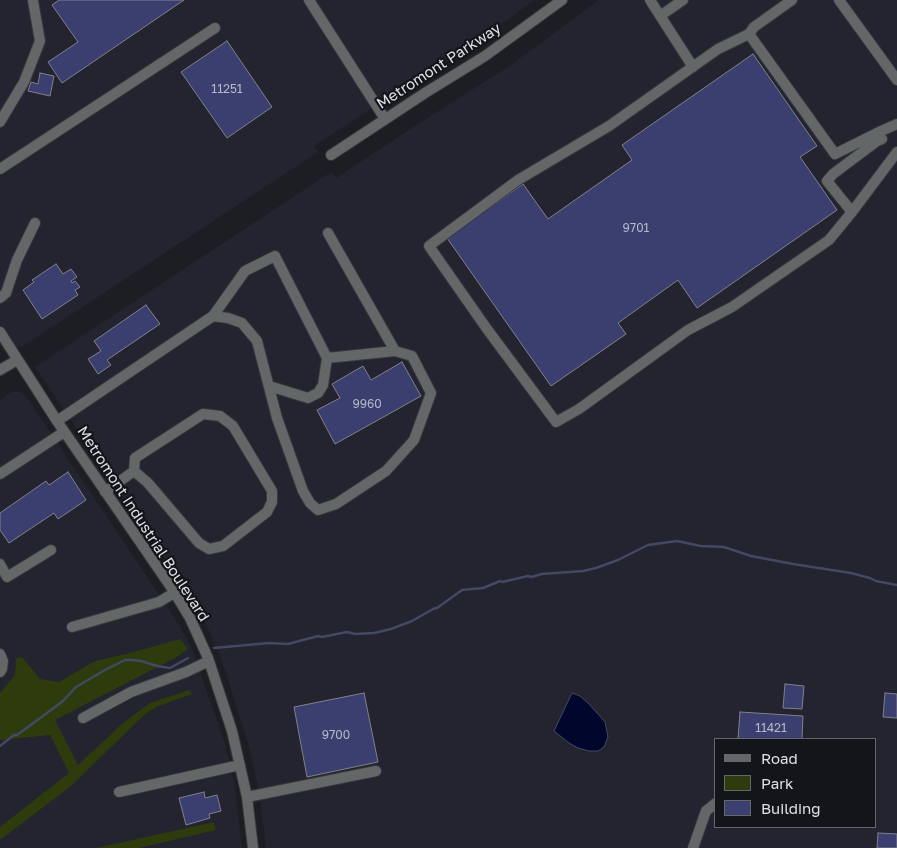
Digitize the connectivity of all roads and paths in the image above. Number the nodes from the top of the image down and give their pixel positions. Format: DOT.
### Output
graph roads {
  1 [pos="309,0"];
  2 [pos="562,0"];
  3 [pos="650,0"];
  4 [pos="683,0"];
  5 [pos="792,0"];
  6 [pos="839,0"];
  7 [pos="33,1"];
  8 [pos="660,16"];
  9 [pos="214,28"];
  10 [pos="749,34"];
  11 [pos="692,67"];
  12 [pos="897,80"];
  13 [pos="385,119"];
  14 [pos="0,122"];
  15 [pos="897,124"];
  16 [pos="881,135"];
  17 [pos="897,152"];
  18 [pos="331,155"];
  19 [pos="0,168"];
  20 [pos="852,212"];
  21 [pos="35,223"];
  22 [pos="328,232"];
  23 [pos="0,298"];
  24 [pos="213,316"];
  25 [pos="0,332"];
  26 [pos="395,351"];
  27 [pos="326,358"];
  28 [pos="18,360"];
  29 [pos="0,370"];
  30 [pos="269,386"];
  31 [pos="57,421"];
  32 [pos="64,432"];
  33 [pos="134,471"];
  34 [pos="0,474"];
  35 [pos="105,492"];
  36 [pos="51,550"];
  37 [pos="0,564"];
  38 [pos="174,593"];
  39 [pos="72,627"];
  40 [pos="0,654"];
  41 [pos="209,662"];
  42 [pos="0,672"];
  43 [pos="83,718"];
  44 [pos="240,765"];
  45 [pos="376,771"];
  46 [pos="119,792"];
  47 [pos="247,797"];
  48 [pos="714,805"];
  49 [pos="253,848"];
  50 [pos="693,848"];
  1 -- 13 [label="street"];
  2 -- 13 [label="street, Metromont Parkway"];
  3 -- 8 [label="street"];
  4 -- 8 [label="street"];
  5 -- 10 [label="street"];
  6 -- 12 [label="street"];
  7 -- 14 [label="street"];
  8 -- 11 [label="street"];
  9 -- 19 [label="street"];
  10 -- 11 [label="street"];
  10 -- 16 [label="street"];
  11 -- 20 [label="street"];
  13 -- 18 [label="street, Metromont Parkway"];
  15 -- 16 [label="street"];
  16 -- 20 [label="street"];
  17 -- 20 [label="street"];
  21 -- 23 [label="street"];
  22 -- 26 [label="street"];
  24 -- 27 [label="street, Metromont Industrial Boulevard"];
  24 -- 30 [label="street"];
  24 -- 31 [label="street, Metromont Industrial Boulevard"];
  25 -- 28 [label="street, Metromont Industrial Boulevard"];
  26 -- 27 [label="street"];
  26 -- 30 [label="street"];
  27 -- 30 [label="street"];
  28 -- 29 [label="street"];
  28 -- 31 [label="street, Metromont Industrial Boulevard"];
  31 -- 32 [label="street, Metromont Industrial Boulevard"];
  32 -- 34 [label="street"];
  32 -- 35 [label="street, Metromont Industrial Boulevard"];
  33 -- 33 [label="street"];
  33 -- 35 [label="street"];
  35 -- 38 [label="street, Metromont Industrial Boulevard"];
  36 -- 37 [label="street"];
  38 -- 39 [label="street"];
  38 -- 41 [label="street, Metromont Industrial Boulevard"];
  40 -- 42 [label="street"];
  41 -- 43 [label="street"];
  41 -- 44 [label="street, Metromont Industrial Boulevard"];
  44 -- 46 [label="street"];
  44 -- 47 [label="street, Metromont Industrial Boulevard"];
  45 -- 47 [label="street"];
  47 -- 49 [label="street, Metromont Industrial Boulevard"];
  48 -- 50 [label="street"];
}
